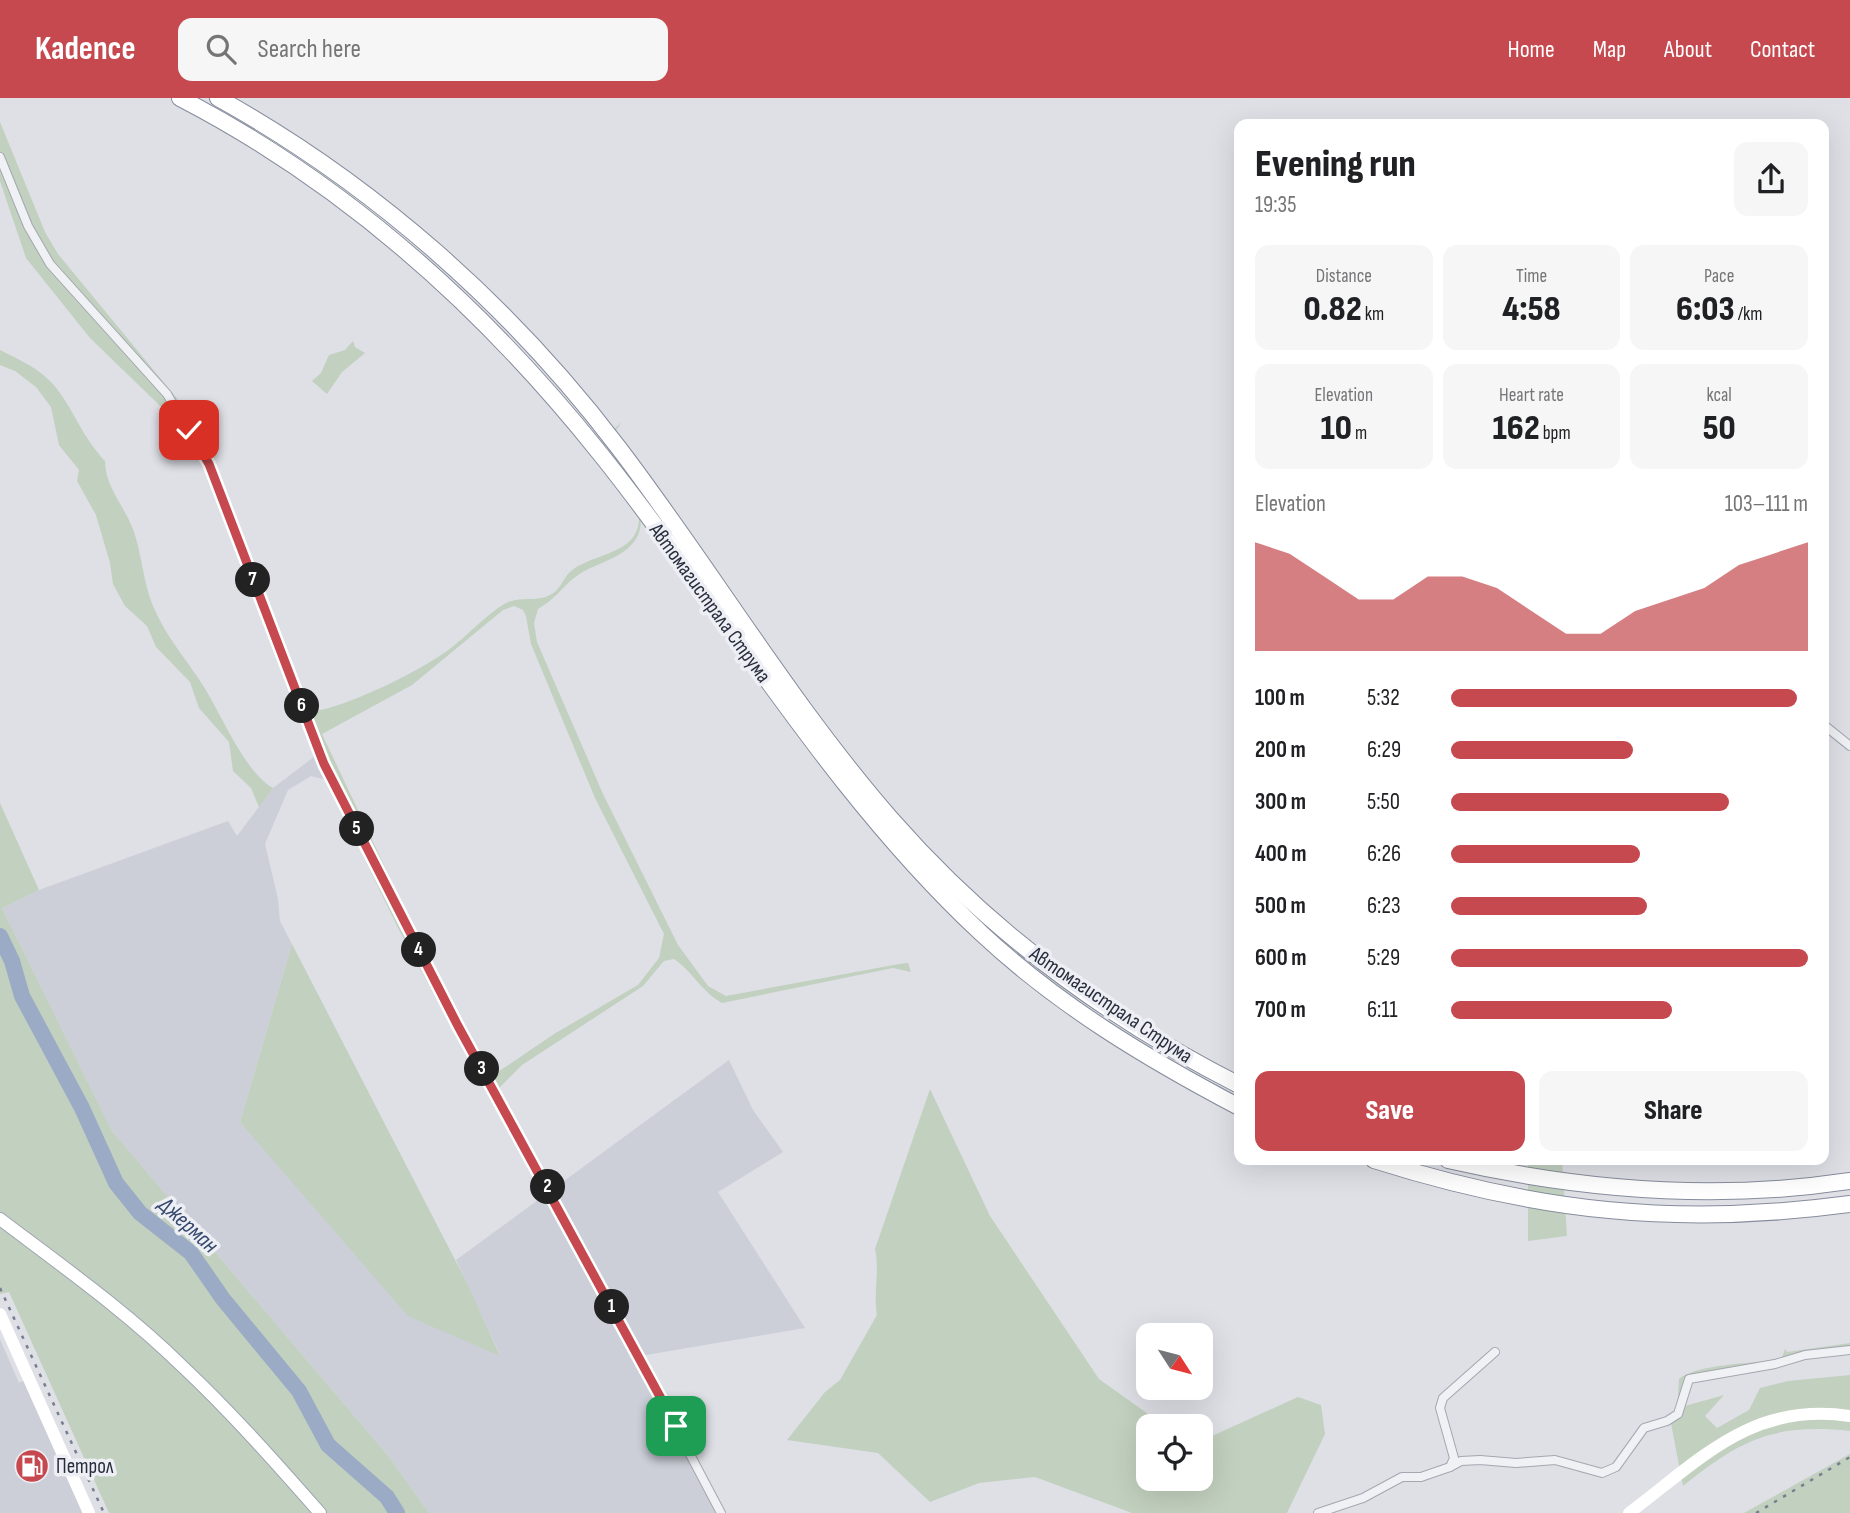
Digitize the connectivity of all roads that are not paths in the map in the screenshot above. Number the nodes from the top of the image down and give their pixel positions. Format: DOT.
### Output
graph roads {
  1 [pos="180,98"];
  2 [pos="218,98"];
  3 [pos="0,158"];
  4 [pos="1829,729"];
  5 [pos="1850,746"];
  6 [pos="1234,1082"];
  7 [pos="1234,1104"];
  8 [pos="1392,1165"];
  9 [pos="1469,1165"];
  10 [pos="1850,1181"];
  11 [pos="1850,1204"];
  12 [pos="0,1219"];
  13 [pos="2,1322"];
  14 [pos="1850,1349"];
  15 [pos="1495,1352"];
  16 [pos="1849,1414"];
  17 [pos="1450,1467"];
  18 [pos="89,1513"];
  19 [pos="320,1513"];
  20 [pos="721,1513"];
  21 [pos="1318,1513"];
  22 [pos="1629,1513"];
  1 -- 7 [label="highway, Автомагистрала Струма"];
  2 -- 6 [label="highway, Автомагистрала Струма"];
  3 -- 20 [label="street"];
  4 -- 5 [label="street"];
  8 -- 11 [label="highway"];
  9 -- 10 [label="highway"];
  12 -- 19 [label="main road"];
  13 -- 18 [label="main road"];
  14 -- 17 [label="street"];
  15 -- 17 [label="street"];
  16 -- 22 [label="main road"];
  17 -- 21 [label="street"];
}
